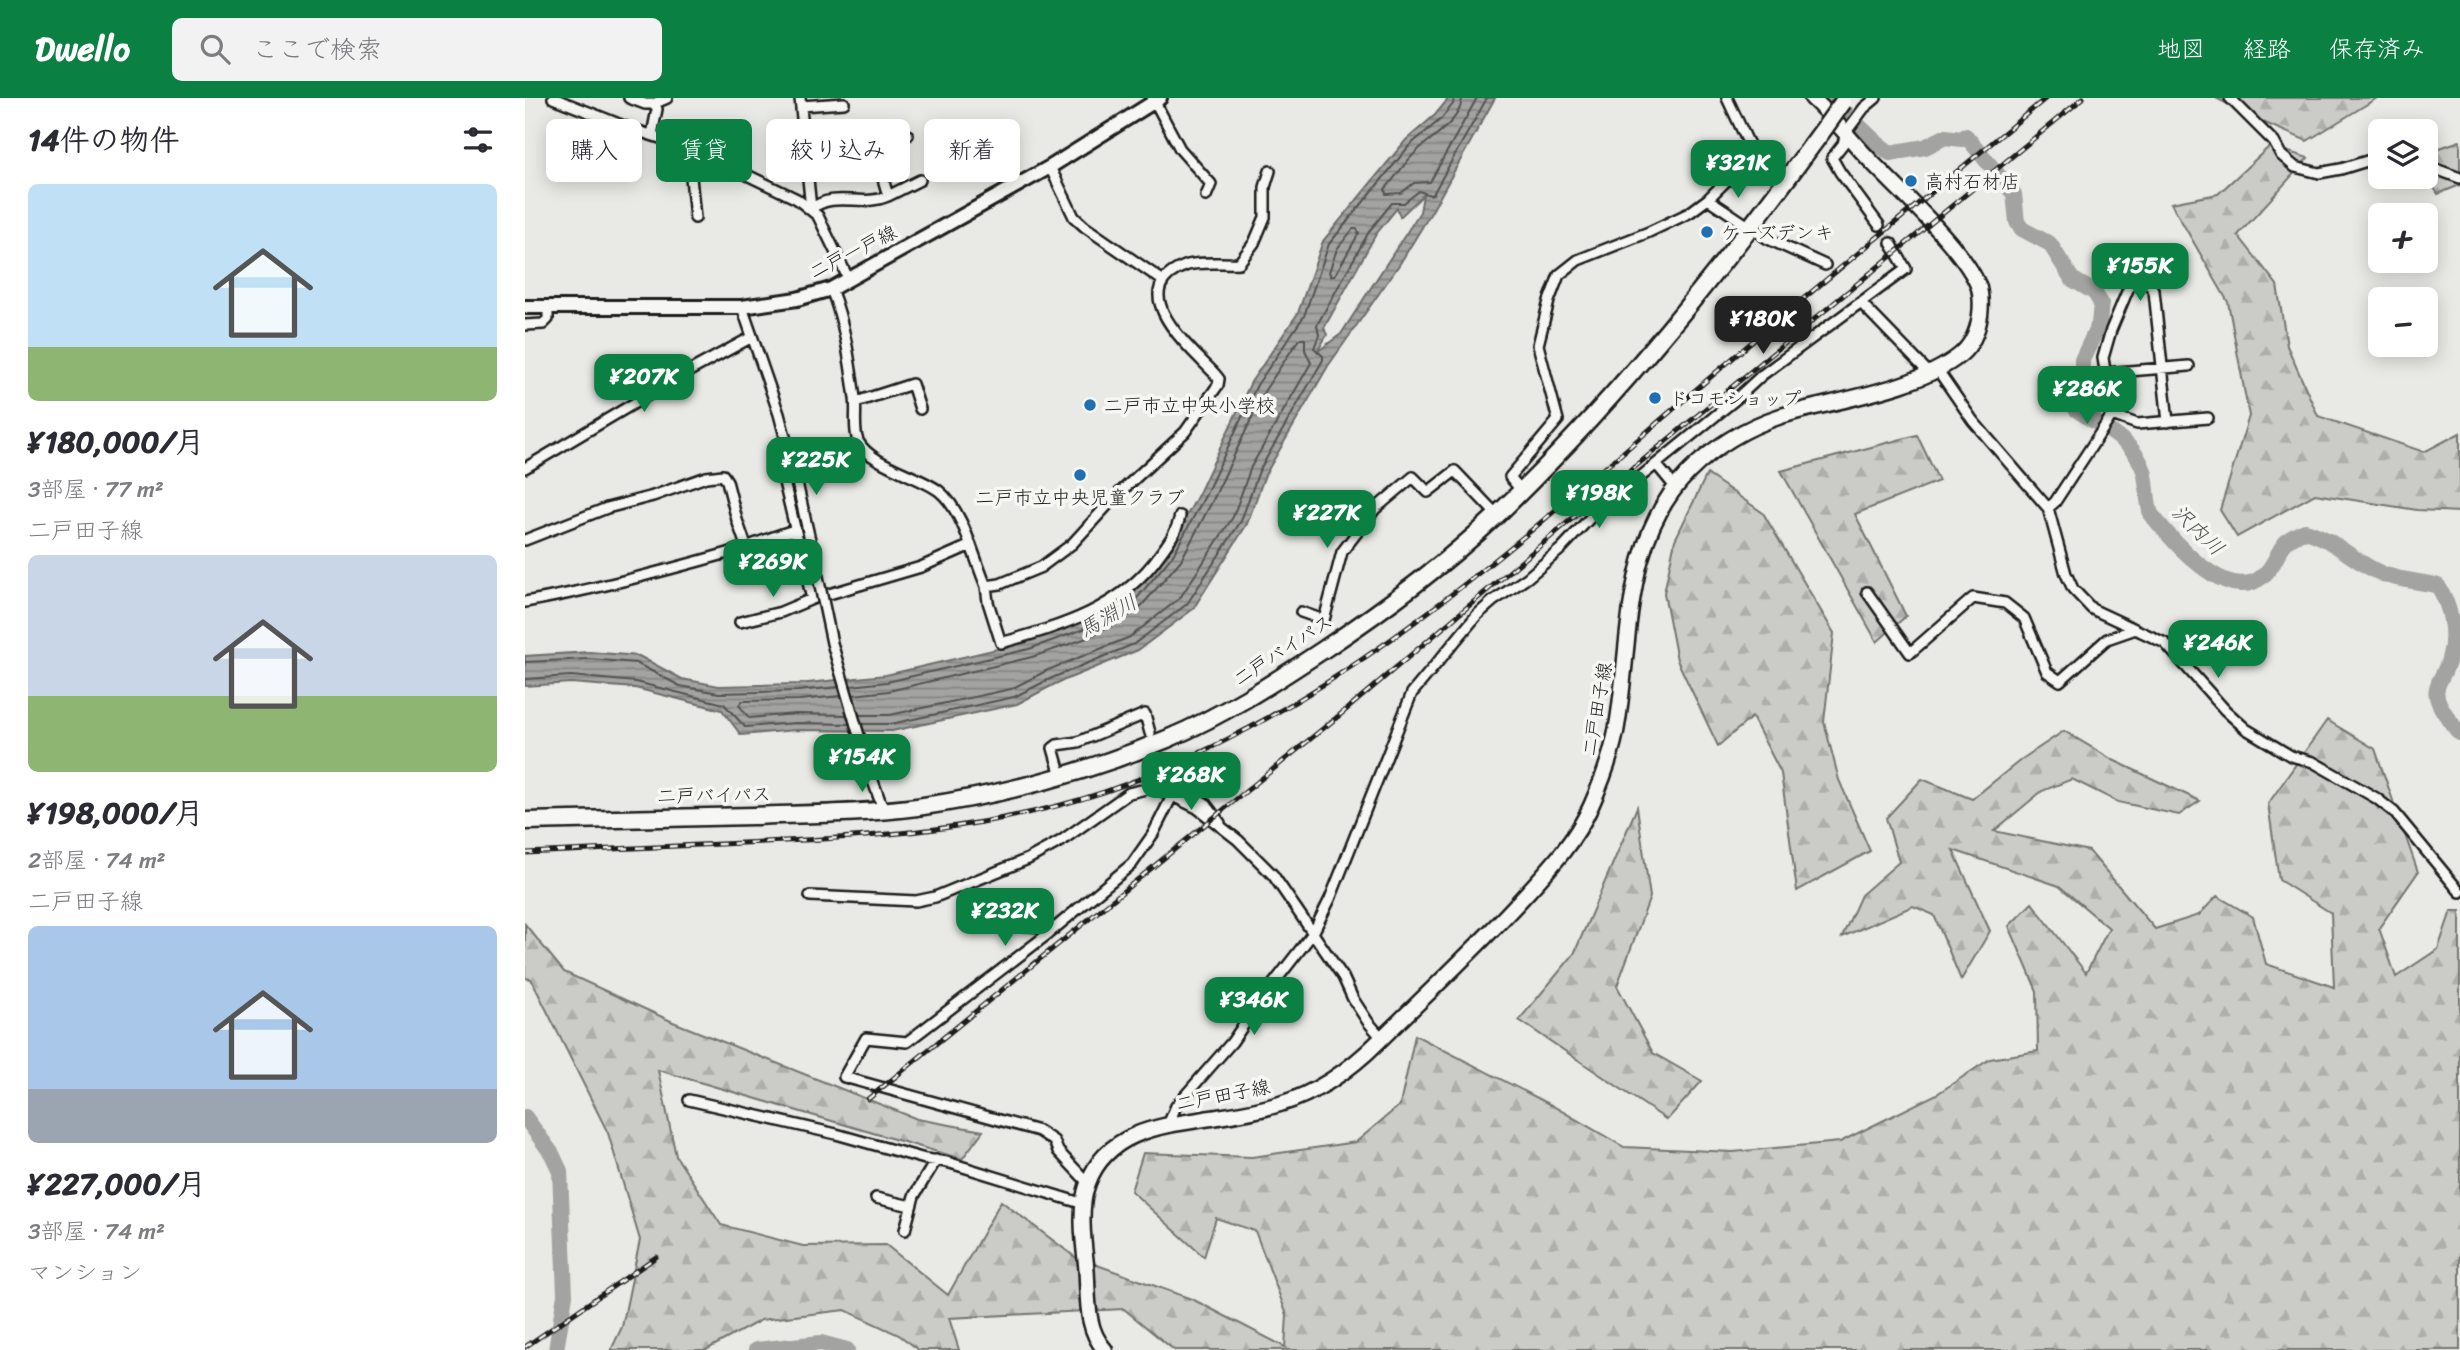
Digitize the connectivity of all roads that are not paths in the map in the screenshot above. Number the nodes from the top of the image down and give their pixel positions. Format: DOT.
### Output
graph roads {
  1 [pos="553,98"];
  2 [pos="631,98"];
  3 [pos="667,98"];
  4 [pos="1727,98"];
  5 [pos="1811,98"];
  6 [pos="1876,98"];
  7 [pos="2230,98"];
  8 [pos="1156,99"];
  9 [pos="1844,100"];
  10 [pos="801,102"];
  11 [pos="844,103"];
  12 [pos="653,104"];
  13 [pos="1846,132"];
  14 [pos="652,135"];
  15 [pos="656,136"];
  16 [pos="2368,161"];
  17 [pos="1049,167"];
  18 [pos="2438,170"];
  19 [pos="1270,171"];
  20 [pos="752,176"];
  21 [pos="2460,178"];
  22 [pos="920,180"];
  23 [pos="691,182"];
  24 [pos="884,182"];
  25 [pos="888,196"];
  26 [pos="1206,196"];
  27 [pos="1708,199"];
  28 [pos="811,209"];
  29 [pos="695,218"];
  30 [pos="1879,225"];
  31 [pos="1752,227"];
  32 [pos="1891,243"];
  33 [pos="1825,265"];
  34 [pos="849,280"];
  35 [pos="1162,280"];
  36 [pos="831,289"];
  37 [pos="1862,303"];
  38 [pos="548,306"];
  39 [pos="525,307"];
  40 [pos="742,307"];
  41 [pos="525,325"];
  42 [pos="752,338"];
  43 [pos="2189,366"];
  44 [pos="2161,368"];
  45 [pos="1933,371"];
  46 [pos="2105,373"];
  47 [pos="856,402"];
  48 [pos="920,409"];
  49 [pos="2112,415"];
  50 [pos="2208,418"];
  51 [pos="2168,422"];
  52 [pos="788,448"];
  53 [pos="1656,464"];
  54 [pos="525,468"];
  55 [pos="1675,487"];
  56 [pos="1521,490"];
  57 [pos="2048,508"];
  58 [pos="1497,515"];
  59 [pos="1180,516"];
  60 [pos="794,530"];
  61 [pos="525,540"];
  62 [pos="971,545"];
  63 [pos="746,546"];
  64 [pos="986,586"];
  65 [pos="1867,592"];
  66 [pos="812,599"];
  67 [pos="525,603"];
  68 [pos="1301,612"];
  69 [pos="740,622"];
  70 [pos="2135,629"];
  71 [pos="1150,733"];
  72 [pos="1061,776"];
  73 [pos="1166,779"];
  74 [pos="1173,794"];
  75 [pos="883,809"];
  76 [pos="525,821"];
  77 [pos="1228,832"];
  78 [pos="2460,891"];
  79 [pos="810,896"];
  80 [pos="1005,924"];
  81 [pos="1055,928"];
  82 [pos="1313,933"];
  83 [pos="1382,1038"];
  84 [pos="689,1100"];
  85 [pos="1168,1125"];
  86 [pos="936,1160"];
  87 [pos="1088,1183"];
  88 [pos="876,1198"];
  89 [pos="1084,1204"];
  90 [pos="911,1206"];
  91 [pos="905,1230"];
  92 [pos="1105,1350"];
  1 -- 14 [label="street"];
  2 -- 12 [label="street"];
  3 -- 12 [label="street"];
  4 -- 27 [label="street"];
  5 -- 13 [label="main road, 二戸田子線"];
  6 -- 13 [label="street"];
  7 -- 16 [label="street"];
  8 -- 17 [label="main road, 二戸一戸線"];
  8 -- 26 [label="street"];
  9 -- 31 [label="highway, 二戸バイパス, bridge"];
  10 -- 11 [label="street"];
  10 -- 28 [label="street"];
  12 -- 14 [label="street"];
  13 -- 30 [label="street"];
  13 -- 45 [label="main road, 二戸田子線"];
  14 -- 15 [label="street"];
  17 -- 34 [label="main road, 二戸一戸線"];
  17 -- 35 [label="street"];
  18 -- 21 [label="street"];
  19 -- 35 [label="street"];
  20 -- 28 [label="street"];
  22 -- 25 [label="street"];
  23 -- 29 [label="street"];
  24 -- 25 [label="street"];
  25 -- 28 [label="street"];
  27 -- 31 [label="street"];
  27 -- 56 [label="street"];
  28 -- 34 [label="street"];
  31 -- 33 [label="street"];
  31 -- 56 [label="highway, 二戸バイパス"];
  32 -- 37 [label="street"];
  34 -- 36 [label="main road, 二戸一戸線"];
  35 -- 64 [label="street"];
  36 -- 40 [label="main road, 二戸一戸線"];
  36 -- 47 [label="street"];
  37 -- 45 [label="street"];
  37 -- 53 [label="street"];
  38 -- 39 [label="main road, 二戸一戸線"];
  38 -- 40 [label="main road, 二戸一戸線"];
  38 -- 41 [label="street"];
  40 -- 42 [label="street"];
  42 -- 52 [label="street"];
  42 -- 54 [label="street"];
  43 -- 44 [label="street"];
  44 -- 46 [label="street"];
  44 -- 46 [label="street"];
  44 -- 51 [label="street"];
  45 -- 55 [label="main road, 二戸田子線"];
  45 -- 57 [label="street"];
  46 -- 49 [label="street"];
  47 -- 48 [label="street"];
  47 -- 62 [label="street"];
  49 -- 51 [label="street"];
  49 -- 57 [label="street"];
  50 -- 51 [label="street"];
  52 -- 60 [label="street"];
  52 -- 75 [label="street, bridge"];
  53 -- 55 [label="street"];
  53 -- 82 [label="street"];
  55 -- 83 [label="main road, 二戸田子線"];
  56 -- 58 [label="highway, 二戸バイパス"];
  57 -- 70 [label="street"];
  58 -- 68 [label="street"];
  58 -- 72 [label="highway, 二戸バイパス"];
  59 -- 64 [label="street"];
  60 -- 63 [label="street"];
  60 -- 66 [label="street"];
  61 -- 63 [label="street"];
  62 -- 64 [label="street"];
  62 -- 66 [label="street"];
  63 -- 67 [label="street"];
  65 -- 70 [label="street"];
  66 -- 69 [label="street"];
  70 -- 78 [label="street"];
  71 -- 72 [label="street"];
  72 -- 75 [label="highway, 二戸バイパス"];
  73 -- 77 [label="street"];
  74 -- 77 [label="street"];
  74 -- 79 [label="street"];
  74 -- 81 [label="street"];
  75 -- 76 [label="highway, 二戸バイパス"];
  77 -- 82 [label="street"];
  80 -- 81 [label="street"];
  81 -- 87 [label="street"];
  82 -- 83 [label="street"];
  82 -- 85 [label="street"];
  83 -- 85 [label="main road, 二戸田子線"];
  84 -- 86 [label="street"];
  85 -- 87 [label="main road, 二戸田子線"];
  86 -- 89 [label="street"];
  86 -- 90 [label="street"];
  87 -- 89 [label="main road, 二戸田子線"];
  88 -- 90 [label="street"];
  89 -- 92 [label="main road, 二戸田子線"];
  90 -- 91 [label="street"];
}
